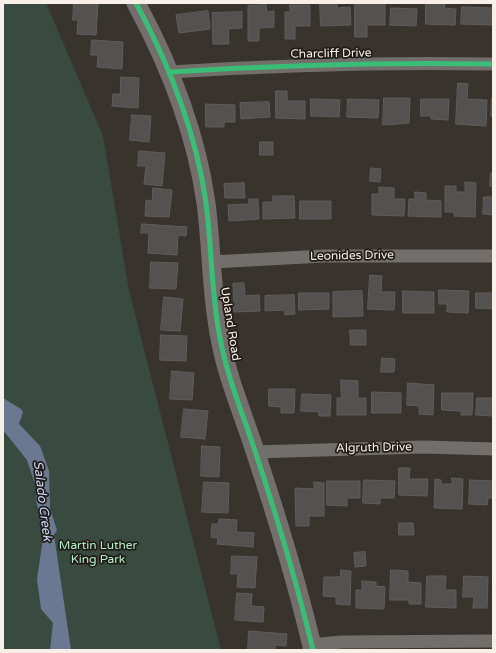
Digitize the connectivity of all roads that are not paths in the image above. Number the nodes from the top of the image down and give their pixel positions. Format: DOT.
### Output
graph roads {
  1 [pos="136,3"];
  2 [pos="493,64"];
  3 [pos="170,72"];
  4 [pos="493,256"];
  5 [pos="212,262"];
  6 [pos="493,449"];
  7 [pos="255,452"];
  8 [pos="493,641"];
  9 [pos="312,647"];
  1 -- 3 [label="street, Upland Road"];
  2 -- 3 [label="street, Charcliff Drive"];
  3 -- 5 [label="street, Upland Road"];
  4 -- 5 [label="street, Leonides Drive"];
  5 -- 7 [label="street, Upland Road"];
  6 -- 7 [label="street, Algruth Drive"];
  7 -- 9 [label="street, Upland Road"];
  8 -- 9 [label="street"];
}
